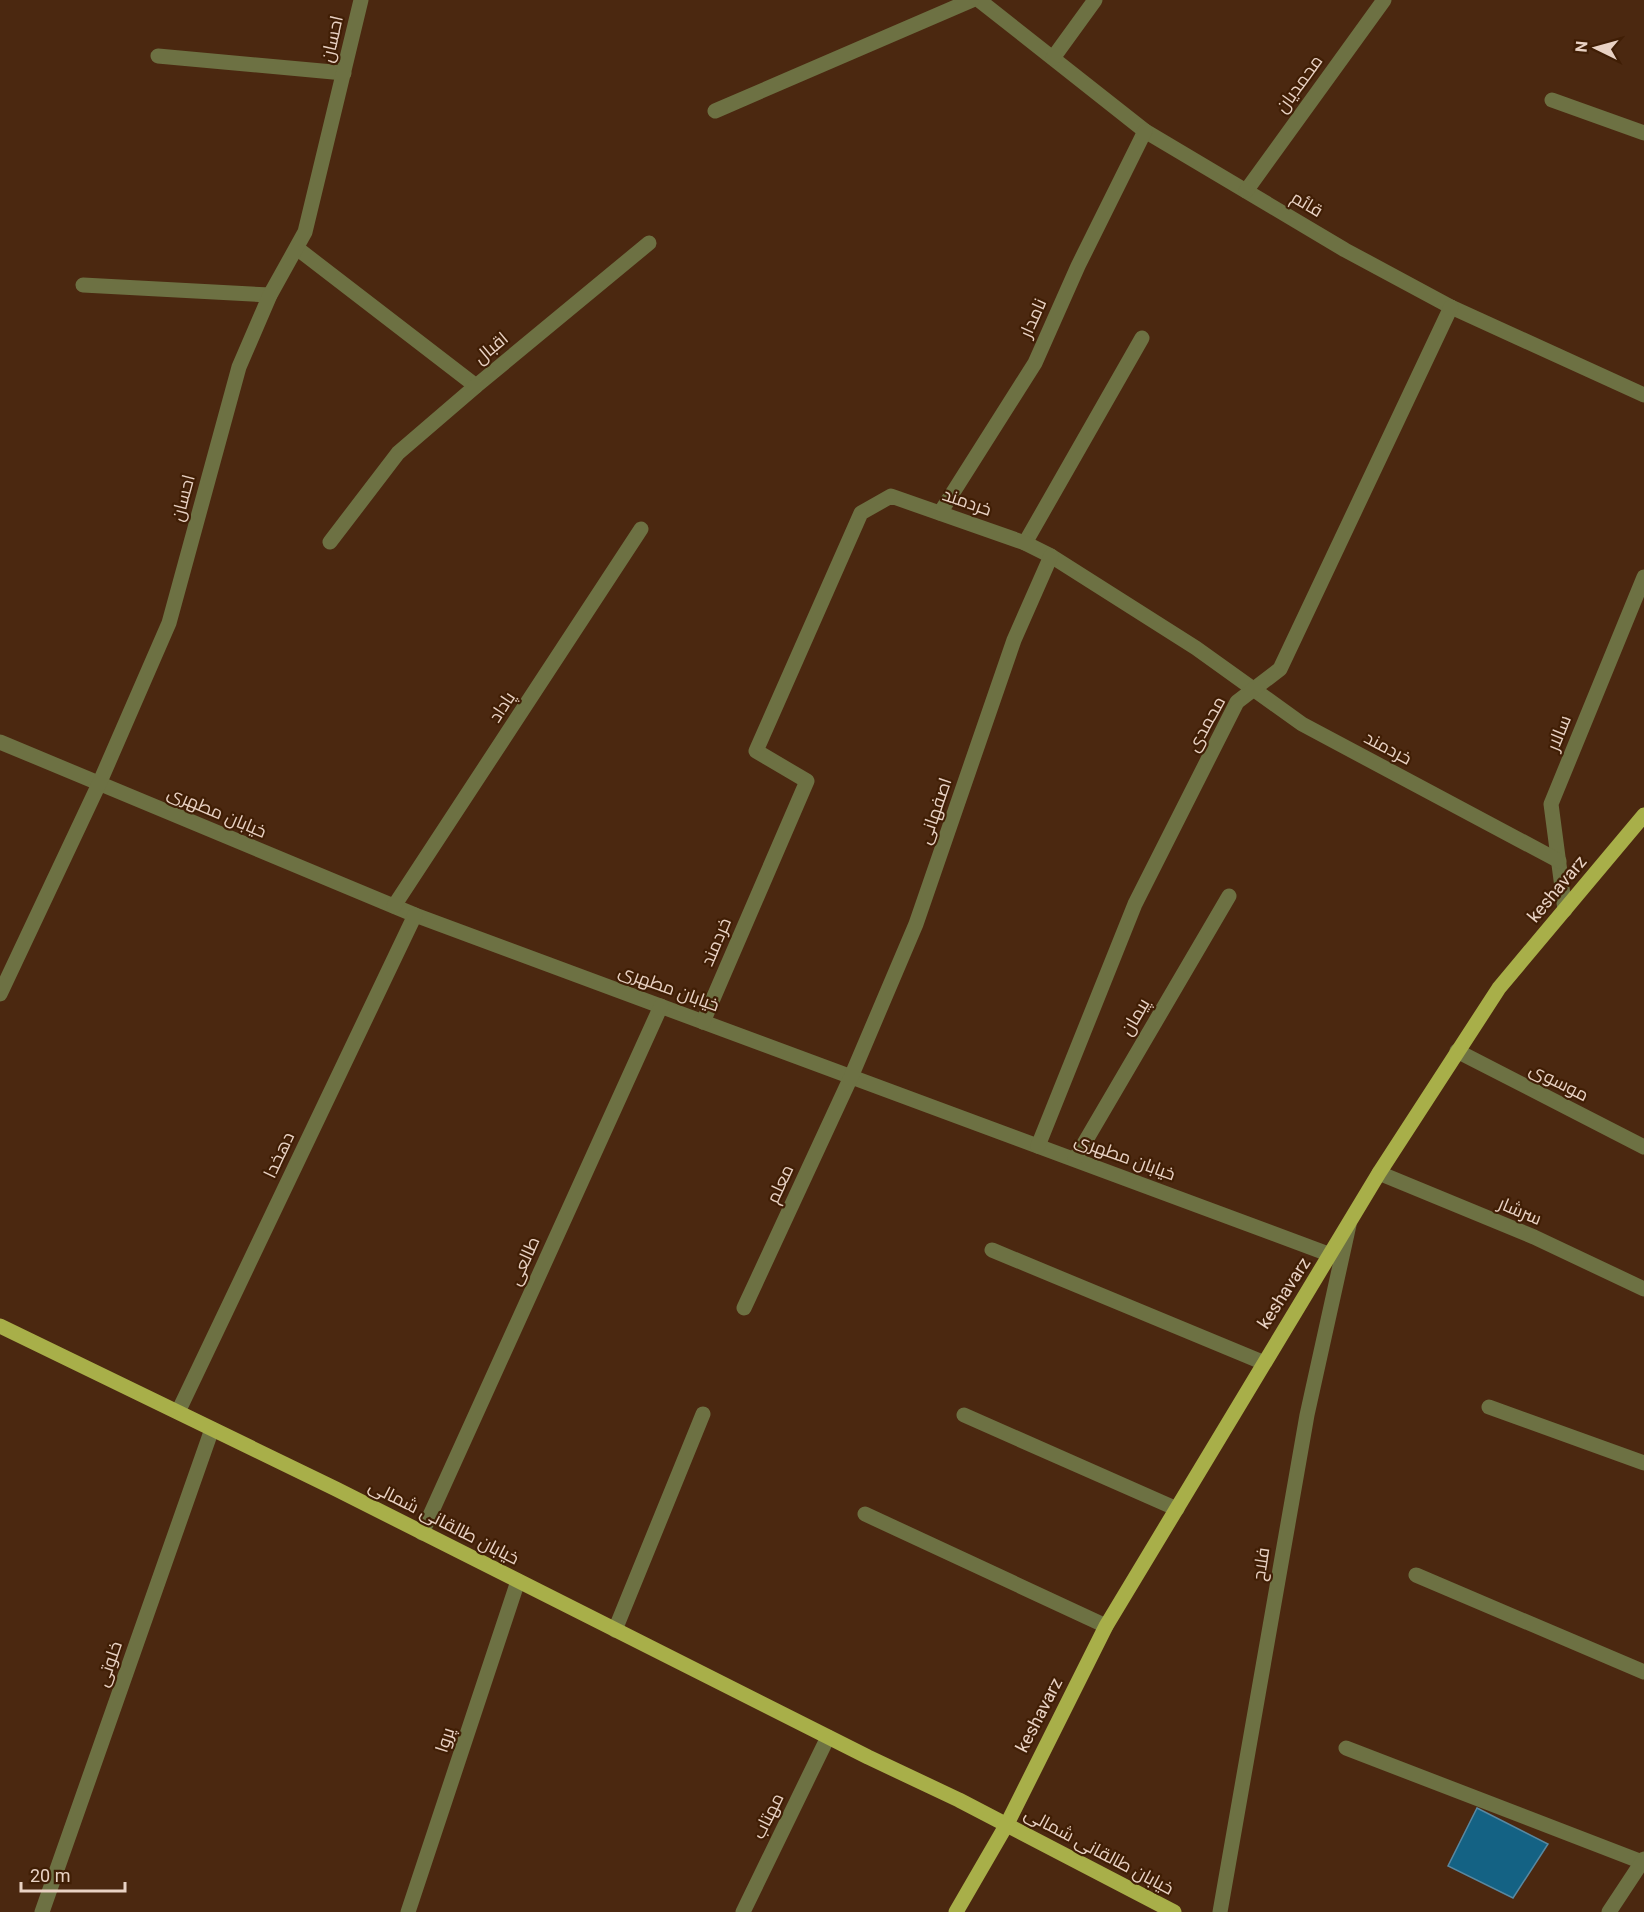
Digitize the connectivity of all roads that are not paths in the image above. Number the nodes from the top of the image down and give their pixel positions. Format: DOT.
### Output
graph roads {
  1 [pos="362,0"];
  2 [pos="972,0"];
  3 [pos="979,0"];
  4 [pos="1095,0"];
  5 [pos="1384,0"];
  6 [pos="158,56"];
  7 [pos="1053,58"];
  8 [pos="344,73"];
  9 [pos="1552,100"];
  10 [pos="715,111"];
  11 [pos="1145,131"];
  12 [pos="1644,133"];
  13 [pos="1246,191"];
  14 [pos="649,243"];
  15 [pos="298,249"];
  16 [pos="83,285"];
  17 [pos="270,295"];
  18 [pos="1451,307"];
  19 [pos="1142,338"];
  20 [pos="476,386"];
  21 [pos="1644,395"];
  22 [pos="940,513"];
  23 [pos="642,529"];
  24 [pos="330,542"];
  25 [pos="1025,543"];
  26 [pos="1051,556"];
  27 [pos="1644,577"];
  28 [pos="1254,690"];
  29 [pos="0,742"];
  30 [pos="99,784"];
  31 [pos="1644,815"];
  32 [pos="1559,861"];
  33 [pos="1229,896"];
  34 [pos="394,906"];
  35 [pos="1565,910"];
  36 [pos="416,915"];
  37 [pos="0,994"];
  38 [pos="661,1006"];
  39 [pos="703,1022"];
  40 [pos="1457,1051"];
  41 [pos="851,1077"];
  42 [pos="1038,1146"];
  43 [pos="1644,1147"];
  44 [pos="1075,1159"];
  45 [pos="1379,1173"];
  46 [pos="1349,1224"];
  47 [pos="993,1250"];
  48 [pos="1331,1255"];
  49 [pos="1644,1289"];
  50 [pos="744,1308"];
  51 [pos="0,1326"];
  52 [pos="1262,1362"];
  53 [pos="1488,1407"];
  54 [pos="178,1412"];
  55 [pos="703,1414"];
  56 [pos="964,1415"];
  57 [pos="212,1429"];
  58 [pos="1644,1463"];
  59 [pos="1177,1509"];
  60 [pos="865,1514"];
  61 [pos="422,1533"];
  62 [pos="1416,1575"];
  63 [pos="518,1581"];
  64 [pos="1106,1626"];
  65 [pos="615,1629"];
  66 [pos="1644,1672"];
  67 [pos="828,1737"];
  68 [pos="1346,1748"];
  69 [pos="1007,1824"];
  70 [pos="1643,1860"];
  71 [pos="42,1912"];
  72 [pos="408,1912"];
  73 [pos="743,1912"];
  74 [pos="956,1912"];
  75 [pos="1174,1912"];
  76 [pos="1220,1912"];
  77 [pos="1609,1912"];
  1 -- 8 [label="street, احسان"];
  2 -- 10 [label="street"];
  3 -- 7 [label="street, قائم"];
  4 -- 7 [label="street"];
  5 -- 13 [label="street, محمدیان"];
  6 -- 8 [label="street"];
  7 -- 11 [label="street, قائم"];
  8 -- 15 [label="street, احسان"];
  9 -- 12 [label="street"];
  11 -- 13 [label="street, قائم"];
  11 -- 22 [label="street, نامدار"];
  13 -- 18 [label="street, قائم"];
  14 -- 20 [label="street, اقبال"];
  15 -- 17 [label="street, احسان"];
  15 -- 20 [label="street, اقبال"];
  16 -- 17 [label="street"];
  17 -- 30 [label="street, احسان"];
  18 -- 21 [label="street, قائم"];
  18 -- 28 [label="street, محمدی"];
  19 -- 25 [label="street"];
  20 -- 24 [label="street"];
  22 -- 25 [label="street, خردمند"];
  22 -- 39 [label="street, خردمند"];
  23 -- 34 [label="street, پاداد"];
  25 -- 26 [label="street, خردمند"];
  26 -- 28 [label="street, خردمند"];
  26 -- 41 [label="street, اصفهانی"];
  27 -- 32 [label="street, سالار"];
  28 -- 32 [label="street, خردمند"];
  28 -- 42 [label="street, محمدی"];
  29 -- 30 [label="street, خیابان مطهری"];
  30 -- 34 [label="street, خیابان مطهری"];
  30 -- 37 [label="street, احسان"];
  31 -- 35 [label="main road, keshavarz"];
  32 -- 35 [label="street, سالار"];
  33 -- 44 [label="street, پیمان"];
  34 -- 36 [label="street, خیابان مطهری"];
  35 -- 40 [label="main road, keshavarz"];
  36 -- 38 [label="street, خیابان مطهری"];
  36 -- 54 [label="street, دهخدا"];
  38 -- 39 [label="street, خیابان مطهری"];
  38 -- 61 [label="street, طالعی"];
  39 -- 41 [label="street, خیابان مطهری"];
  40 -- 43 [label="street, موسوی"];
  40 -- 45 [label="main road, keshavarz"];
  41 -- 42 [label="street, خیابان مطهری"];
  41 -- 50 [label="street, معلم"];
  42 -- 44 [label="street, خیابان مطهری"];
  44 -- 48 [label="street, خیابان مطهری"];
  45 -- 46 [label="main road, keshavarz"];
  45 -- 49 [label="street, سرشار"];
  46 -- 48 [label="main road, keshavarz"];
  46 -- 76 [label="street, فلاح"];
  47 -- 52 [label="street"];
  48 -- 52 [label="main road, keshavarz"];
  51 -- 54 [label="main road, خیابان طالقانی شمالی"];
  52 -- 59 [label="main road, keshavarz"];
  53 -- 58 [label="street"];
  54 -- 57 [label="main road, خیابان طالقانی شمالی"];
  55 -- 65 [label="street"];
  56 -- 59 [label="street"];
  57 -- 61 [label="main road, خیابان طالقانی شمالی"];
  57 -- 71 [label="street, خلوتی"];
  59 -- 64 [label="main road, keshavarz"];
  60 -- 64 [label="street"];
  61 -- 63 [label="main road, خیابان طالقانی شمالی"];
  62 -- 66 [label="street"];
  63 -- 65 [label="main road, خیابان طالقانی شمالی"];
  63 -- 72 [label="street, پروا"];
  64 -- 69 [label="main road, keshavarz"];
  65 -- 67 [label="main road, خیابان طالقانی شمالی"];
  67 -- 69 [label="main road, خیابان طالقانی شمالی"];
  67 -- 73 [label="street, مهتاب"];
  68 -- 70 [label="street"];
  69 -- 74 [label="main road, keshavarz"];
  69 -- 75 [label="main road, خیابان طالقانی شمالی"];
  70 -- 77 [label="street"];
}
